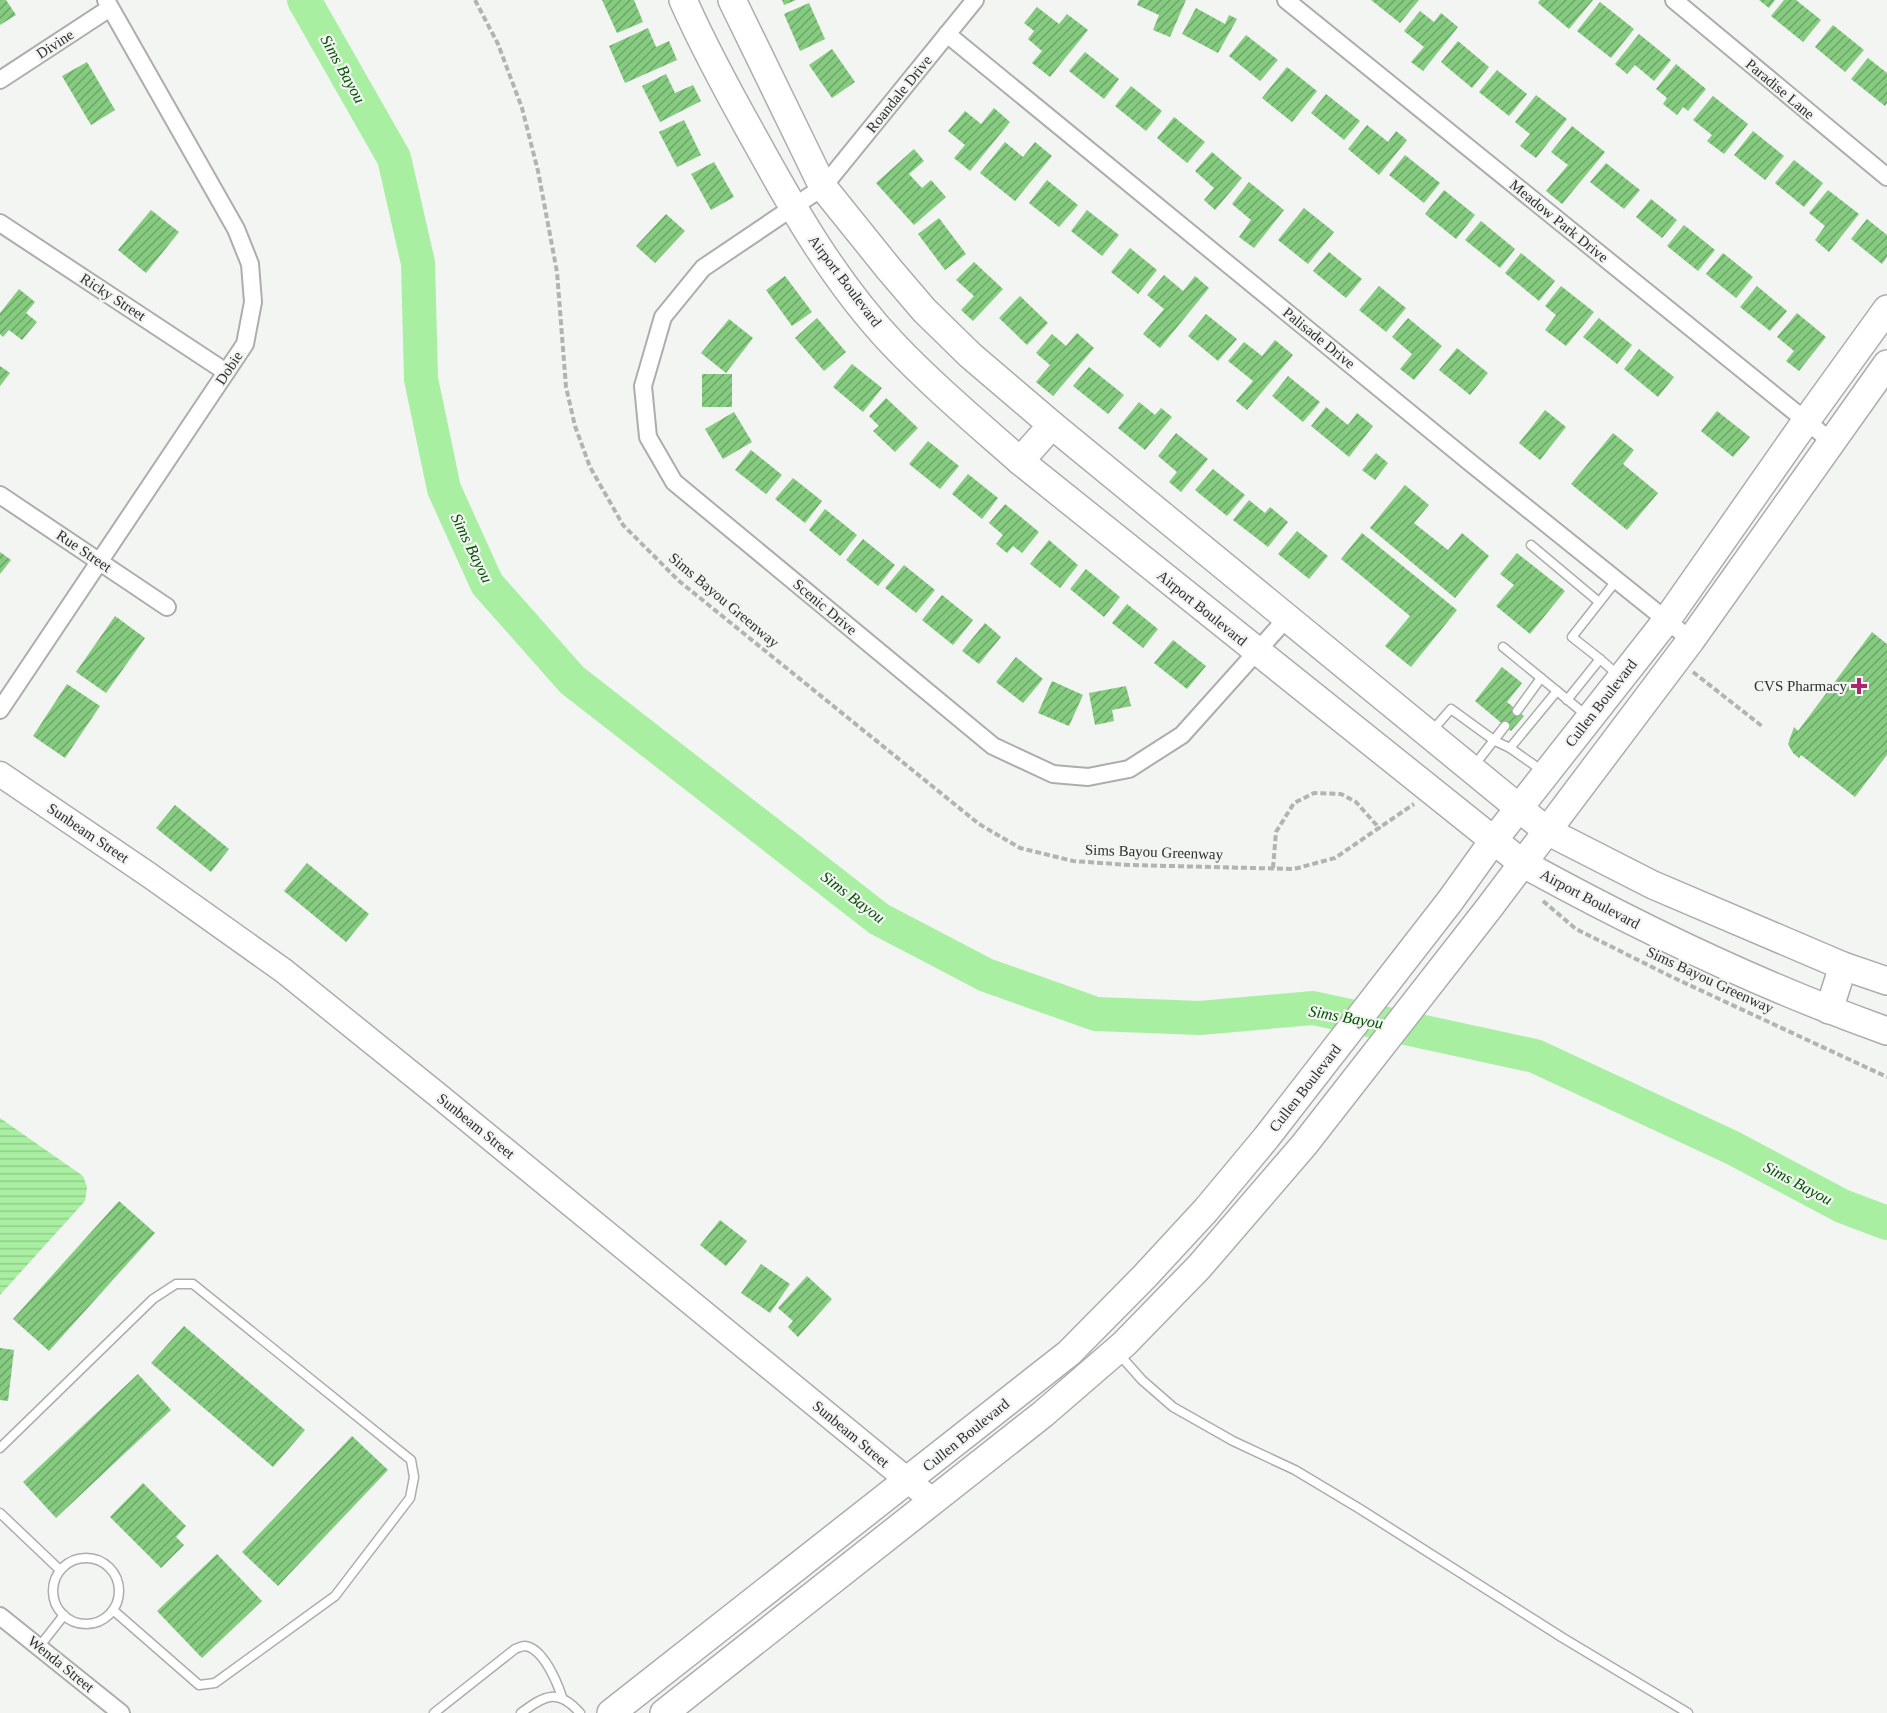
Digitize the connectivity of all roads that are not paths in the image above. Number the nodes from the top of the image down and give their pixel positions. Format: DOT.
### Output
graph roads {
  1 [pos="683,0"];
  2 [pos="732,0"];
  3 [pos="975,0"];
  4 [pos="1286,0"];
  5 [pos="1674,0"];
  6 [pos="108,4"];
  7 [pos="947,34"];
  8 [pos="0,80"];
  9 [pos="1887,177"];
  10 [pos="824,187"];
  11 [pos="793,208"];
  12 [pos="0,223"];
  13 [pos="1887,309"];
  14 [pos="1887,364"];
  15 [pos="226,372"];
  16 [pos="1806,421"];
  17 [pos="1052,425"];
  18 [pos="1832,442"];
  19 [pos="1020,461"];
  20 [pos="0,495"];
  21 [pos="1531,545"];
  22 [pos="100,561"];
  23 [pos="1616,581"];
  24 [pos="1599,602"];
  25 [pos="167,608"];
  26 [pos="1286,619"];
  27 [pos="1666,621"];
  28 [pos="1503,646"];
  29 [pos="1684,649"];
  30 [pos="1257,652"];
  31 [pos="1600,659"];
  32 [pos="1621,677"];
  33 [pos="1541,678"];
  34 [pos="1557,691"];
  35 [pos="1567,700"];
  36 [pos="0,710"];
  37 [pos="1517,711"];
  38 [pos="1589,719"];
  39 [pos="1505,726"];
  40 [pos="1428,735"];
  41 [pos="1495,741"];
  42 [pos="1510,748"];
  43 [pos="1470,769"];
  44 [pos="0,774"];
  45 [pos="1546,774"];
  46 [pos="1519,809"];
  47 [pos="1547,831"];
  48 [pos="1493,841"];
  49 [pos="1522,863"];
  50 [pos="1843,966"];
  51 [pos="1887,981"];
  52 [pos="1828,1010"];
  53 [pos="1887,1031"];
  54 [pos="1242,1167"];
  55 [pos="1267,1188"];
  56 [pos="1116,1351"];
  57 [pos="0,1448"];
  58 [pos="908,1481"];
  59 [pos="933,1501"];
  60 [pos="0,1513"];
  61 [pos="60,1570"];
  62 [pos="747,1608"];
  63 [pos="113,1610"];
  64 [pos="64,1615"];
  65 [pos="0,1616"];
  66 [pos="766,1633"];
  67 [pos="39,1647"];
  68 [pos="562,1697"];
  69 [pos="445,1704"];
  70 [pos="122,1713"];
  71 [pos="434,1713"];
  72 [pos="452,1713"];
  73 [pos="522,1713"];
  74 [pos="580,1713"];
  75 [pos="611,1713"];
  76 [pos="664,1713"];
  77 [pos="1688,1713"];
  1 -- 11 [label="main road, Airport Boulevard"];
  2 -- 10 [label="main road"];
  3 -- 7 [label="street, Roandale Drive"];
  4 -- 16 [label="street, Meadow Park Drive"];
  5 -- 9 [label="street, Paradise Lane"];
  6 -- 8 [label="street, Divine"];
  6 -- 15 [label="street, Dobie"];
  7 -- 10 [label="street, Roandale Drive"];
  7 -- 23 [label="street, Palisade Drive"];
  10 -- 11 [label="street, Scenic Drive"];
  10 -- 17 [label="main road"];
  11 -- 19 [label="main road, Airport Boulevard"];
  11 -- 30 [label="street, Scenic Drive"];
  12 -- 15 [label="street, Ricky Street"];
  13 -- 16 [label="main road, Cullen Boulevard"];
  14 -- 18 [label="main road, Cullen Boulevard"];
  15 -- 22 [label="street, Dobie"];
  16 -- 18 [label="street, Meadow Park Drive"];
  16 -- 27 [label="main road, Cullen Boulevard"];
  17 -- 19 [label="main road"];
  17 -- 26 [label="main road"];
  18 -- 29 [label="main road, Cullen Boulevard"];
  19 -- 30 [label="main road, Airport Boulevard"];
  20 -- 22 [label="street, Rue Street"];
  21 -- 24 [label="lane"];
  22 -- 25 [label="street, Rue Street"];
  22 -- 36 [label="street, Dobie"];
  23 -- 24 [label="lane"];
  23 -- 27 [label="street, Palisade Drive"];
  24 -- 31 [label="lane"];
  26 -- 30 [label="street, Scenic Drive"];
  26 -- 40 [label="main road"];
  27 -- 29 [label="street, Palisade Drive"];
  27 -- 32 [label="main road, Cullen Boulevard"];
  28 -- 33 [label="lane"];
  29 -- 47 [label="main road, Cullen Boulevard"];
  30 -- 48 [label="main road, Airport Boulevard"];
  31 -- 32 [label="lane"];
  31 -- 35 [label="lane"];
  32 -- 38 [label="main road, Cullen Boulevard"];
  33 -- 34 [label="lane"];
  33 -- 37 [label="lane"];
  34 -- 35 [label="lane"];
  34 -- 42 [label="lane"];
  35 -- 38 [label="lane"];
  38 -- 45 [label="main road, Cullen Boulevard"];
  39 -- 41 [label="lane"];
  40 -- 41 [label="lane"];
  40 -- 43 [label="main road"];
  41 -- 42 [label="lane"];
  41 -- 43 [label="lane"];
  42 -- 45 [label="lane"];
  43 -- 46 [label="main road"];
  44 -- 58 [label="street, Sunbeam Street"];
  45 -- 46 [label="main road, Cullen Boulevard"];
  46 -- 47 [label="main road"];
  46 -- 48 [label="main road, Cullen Boulevard"];
  47 -- 49 [label="main road, Cullen Boulevard"];
  47 -- 50 [label="main road"];
  48 -- 49 [label="main road, Airport Boulevard"];
  48 -- 54 [label="main road, Cullen Boulevard"];
  49 -- 52 [label="main road, Airport Boulevard"];
  49 -- 55 [label="main road, Cullen Boulevard"];
  50 -- 51 [label="main road"];
  50 -- 52 [label="main road"];
  52 -- 53 [label="main road, Airport Boulevard"];
  54 -- 55 [label="main road"];
  54 -- 58 [label="main road, Cullen Boulevard"];
  55 -- 56 [label="main road, Cullen Boulevard"];
  56 -- 59 [label="main road, Cullen Boulevard"];
  56 -- 77 [label="lane"];
  57 -- 63 [label="lane"];
  58 -- 59 [label="street, Sunbeam Street"];
  58 -- 62 [label="main road, Cullen Boulevard"];
  59 -- 66 [label="main road, Cullen Boulevard"];
  60 -- 61 [label="lane"];
  61 -- 63 [label="lane"];
  61 -- 64 [label="lane"];
  62 -- 66 [label="main road"];
  62 -- 75 [label="main road, Cullen Boulevard"];
  63 -- 64 [label="lane"];
  64 -- 67 [label="lane"];
  65 -- 67 [label="street, Wenda Street"];
  66 -- 76 [label="main road, Cullen Boulevard"];
  67 -- 70 [label="street, Wenda Street"];
  68 -- 69 [label="lane"];
  68 -- 73 [label="lane"];
  68 -- 74 [label="lane"];
  69 -- 71 [label="lane"];
  69 -- 72 [label="lane"];
}
